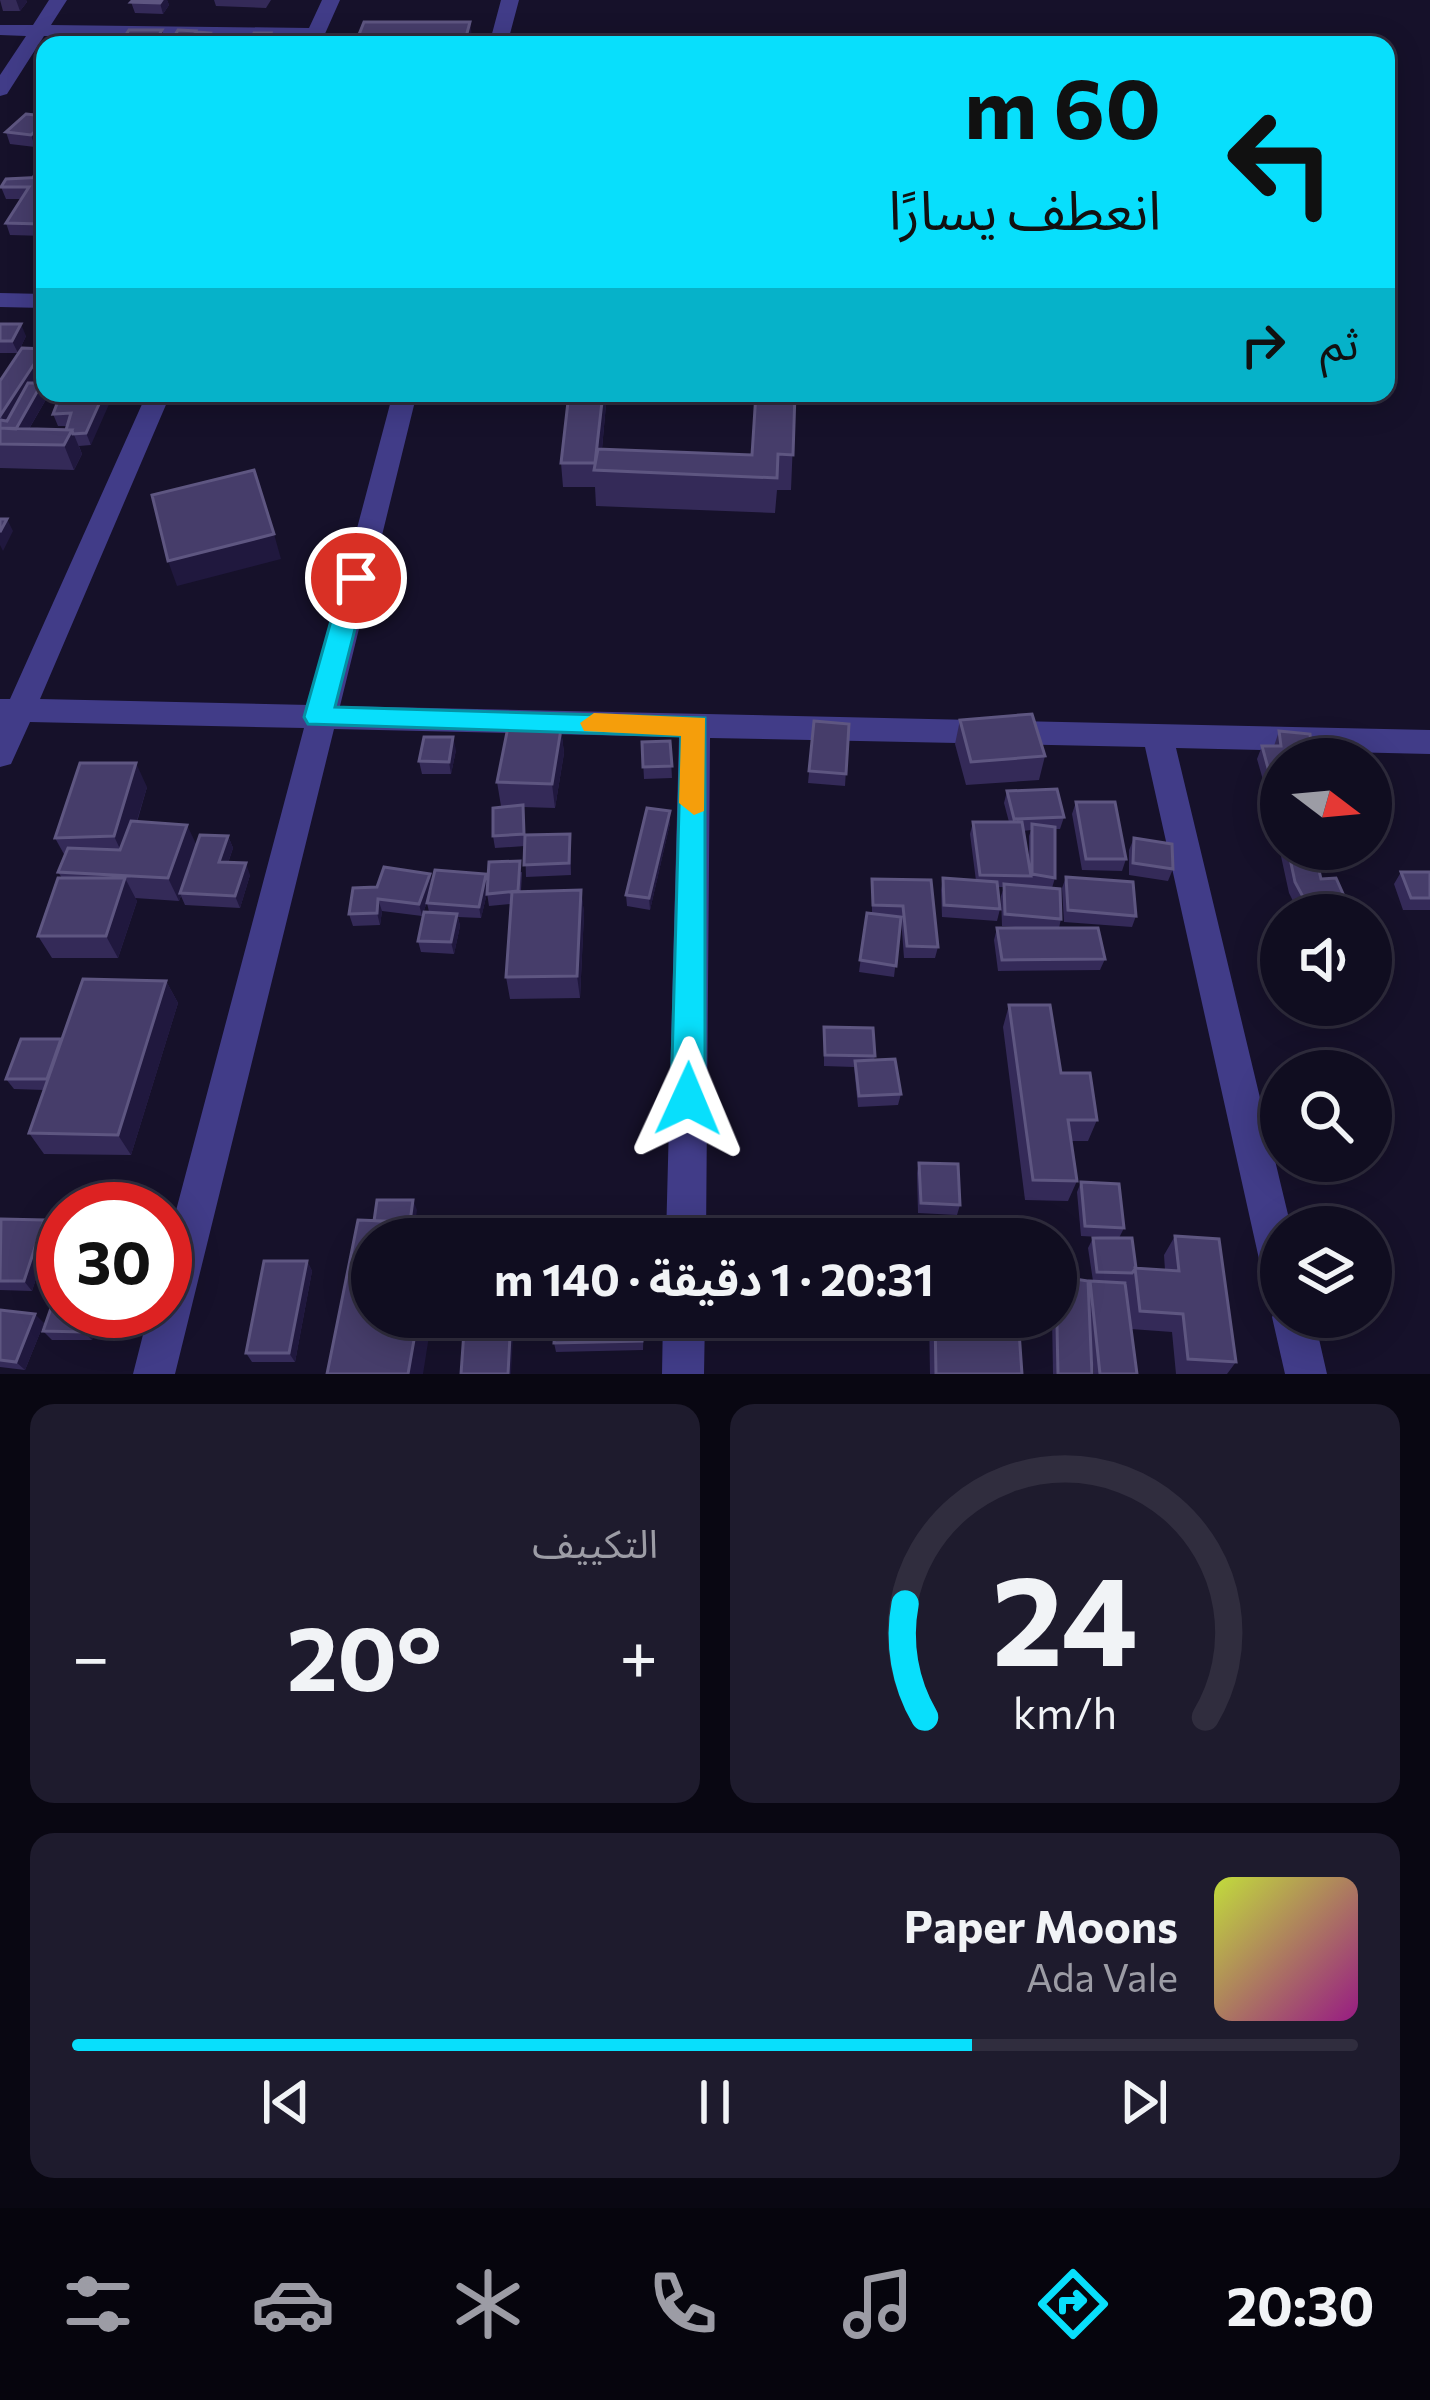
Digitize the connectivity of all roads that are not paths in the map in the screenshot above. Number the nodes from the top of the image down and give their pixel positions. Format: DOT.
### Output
graph roads {
  1 [pos="58,0"];
  2 [pos="331,0"];
  3 [pos="510,0"];
  4 [pos="0,30"];
  5 [pos="38,31"];
  6 [pos="210,36"];
  7 [pos="315,36"];
  8 [pos="500,36"];
  9 [pos="0,90"];
  10 [pos="0,300"];
  11 [pos="36,301"];
  12 [pos="155,402"];
  13 [pos="403,402"];
  14 [pos="10,710"];
  15 [pos="318,717"];
  16 [pos="695,726"];
  17 [pos="1157,736"];
  18 [pos="1430,742"];
  19 [pos="0,754"];
  20 [pos="1267,1206"];
  21 [pos="686,1218"];
  22 [pos="684,1338"];
  23 [pos="1297,1338"];
  24 [pos="154,1374"];
  25 [pos="683,1374"];
  26 [pos="1306,1374"];
  1 -- 5 [label="street"];
  2 -- 7 [label="street"];
  3 -- 8 [label="street"];
  4 -- 5 [label="street"];
  5 -- 6 [label="street"];
  5 -- 9 [label="street"];
  10 -- 11 [label="street"];
  12 -- 14 [label="street"];
  13 -- 15 [label="street"];
  14 -- 15 [label="street"];
  14 -- 19 [label="street"];
  15 -- 16 [label="street"];
  15 -- 24 [label="street"];
  16 -- 17 [label="street"];
  16 -- 21 [label="street"];
  17 -- 18 [label="street"];
  17 -- 20 [label="street"];
  22 -- 25 [label="street"];
  23 -- 26 [label="street"];
}
